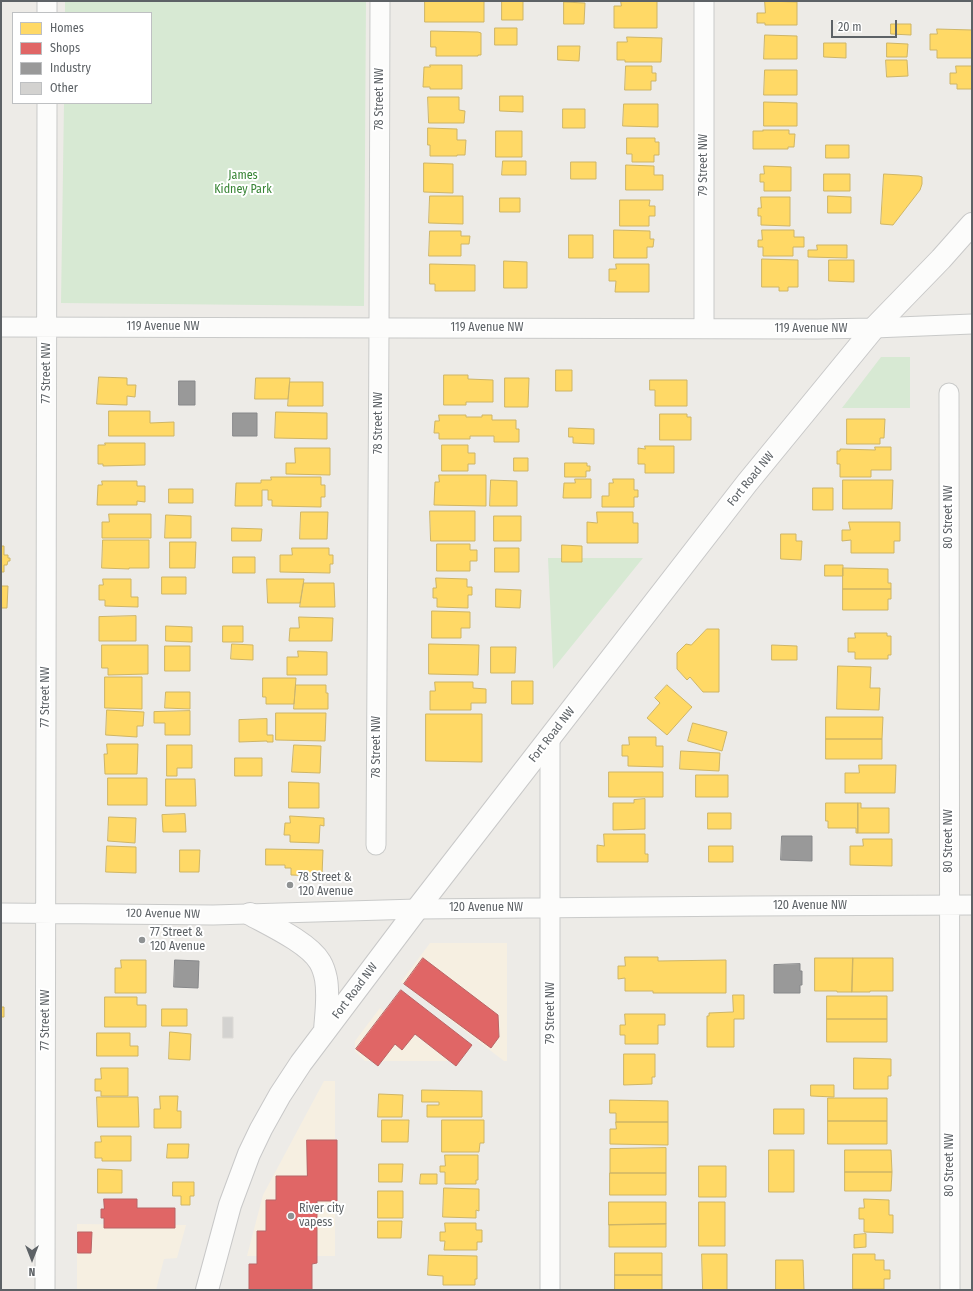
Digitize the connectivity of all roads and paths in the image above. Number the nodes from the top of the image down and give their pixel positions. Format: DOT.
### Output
graph roads {
  1 [pos="47,1"];
  2 [pos="380,1"];
  3 [pos="704,1"];
  4 [pos="47,12"];
  5 [pos="47,104"];
  6 [pos="972,224"];
  7 [pos="972,324"];
  8 [pos="1,327"];
  9 [pos="47,327"];
  10 [pos="380,328"];
  11 [pos="704,328"];
  12 [pos="874,328"];
  13 [pos="949,393"];
  14 [pos="550,737"];
  15 [pos="376,845"];
  16 [pos="972,905"];
  17 [pos="949,906"];
  18 [pos="551,908"];
  19 [pos="417,909"];
  20 [pos="1,913"];
  21 [pos="46,913"];
  22 [pos="250,914"];
  23 [pos="325,1031"];
  24 [pos="45,1290"];
  25 [pos="207,1290"];
  26 [pos="550,1290"];
  27 [pos="950,1290"];
  1 -- 4 [label="street"];
  2 -- 10 [label="street, 78 Street NW"];
  3 -- 11 [label="street, 79 Street NW"];
  5 -- 9 [label="street, 77 Street NW"];
  6 -- 12 [label="street, Fort Road NW"];
  7 -- 12 [label="street, 119 Avenue NW"];
  8 -- 9 [label="street, 119 Avenue NW"];
  9 -- 10 [label="street, 119 Avenue NW"];
  9 -- 21 [label="street, 77 Street NW"];
  10 -- 11 [label="street, 119 Avenue NW"];
  10 -- 15 [label="street, 78 Street NW"];
  11 -- 12 [label="street, 119 Avenue NW"];
  12 -- 14 [label="street, Fort Road NW"];
  13 -- 17 [label="street, 80 Street NW"];
  14 -- 18 [label="street, 79 Street NW"];
  14 -- 19 [label="street, Fort Road NW"];
  16 -- 17 [label="street, 120 Avenue NW"];
  17 -- 18 [label="street, 120 Avenue NW"];
  17 -- 27 [label="street, 80 Street NW"];
  18 -- 19 [label="street, 120 Avenue NW"];
  18 -- 26 [label="street, 79 Street NW"];
  19 -- 22 [label="street, 120 Avenue NW"];
  19 -- 23 [label="street, Fort Road NW"];
  20 -- 21 [label="street, 120 Avenue NW"];
  21 -- 22 [label="street, 120 Avenue NW"];
  21 -- 24 [label="street, 77 Street NW"];
  22 -- 23 [label="street"];
  23 -- 25 [label="street, Fort Road NW"];
}
